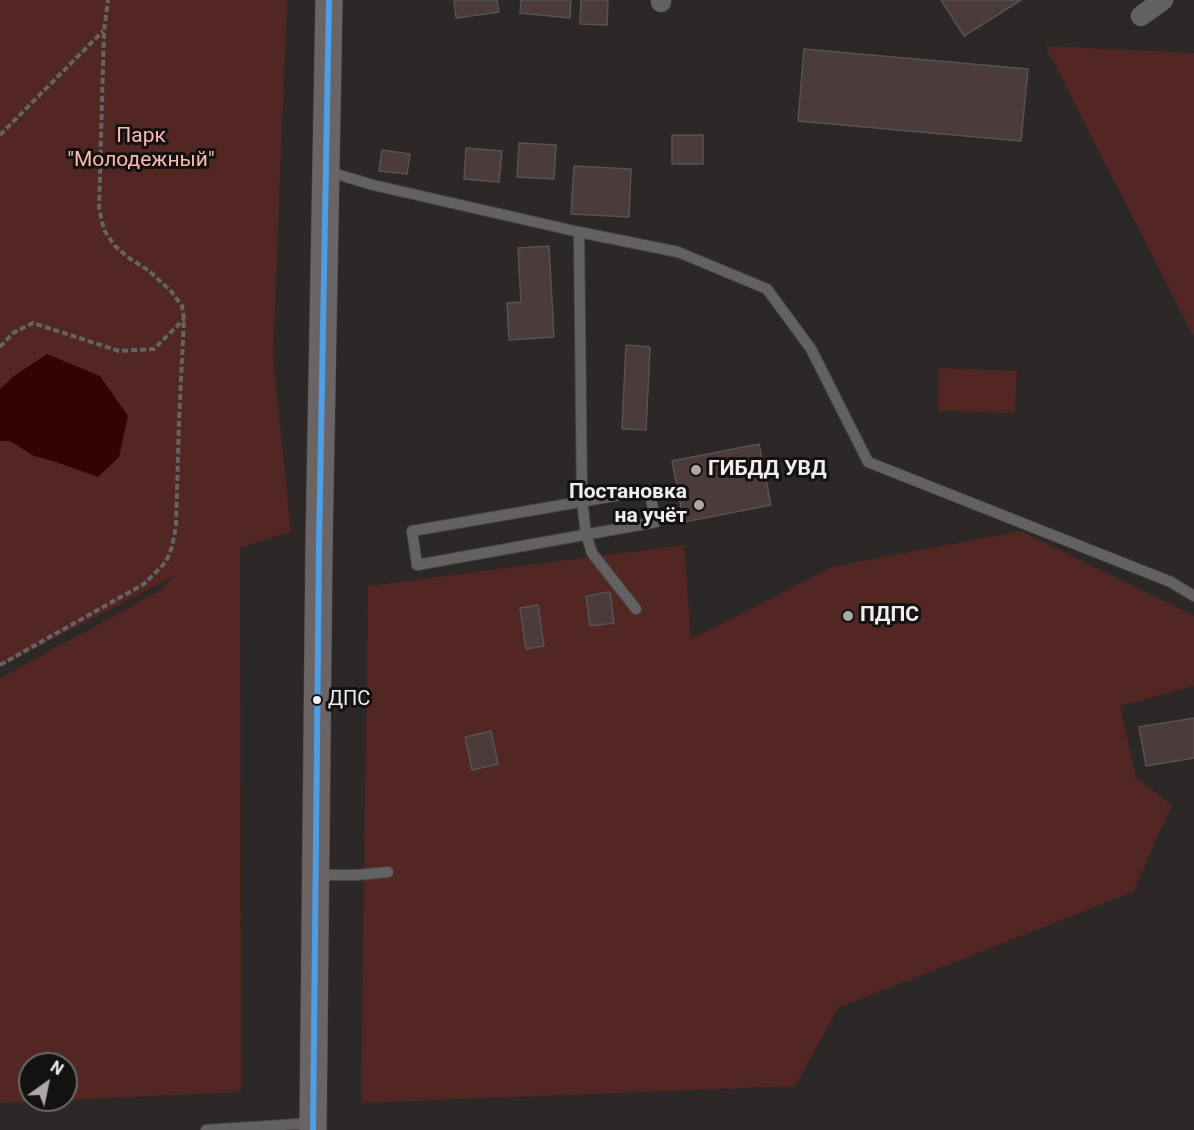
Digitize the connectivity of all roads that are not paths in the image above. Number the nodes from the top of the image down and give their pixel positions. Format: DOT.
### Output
graph roads {
  1 [pos="329,0"];
  2 [pos="1163,0"];
  3 [pos="1141,16"];
  4 [pos="326,171"];
  5 [pos="579,232"];
  6 [pos="582,501"];
  7 [pos="586,534"];
  8 [pos="1194,596"];
  9 [pos="636,609"];
  10 [pos="388,872"];
  11 [pos="317,875"];
  12 [pos="313,1126"];
  13 [pos="206,1130"];
  1 -- 4 [label="street"];
  2 -- 3 [label="street"];
  4 -- 5 [label="lane"];
  4 -- 11 [label="street"];
  5 -- 6 [label="lane"];
  5 -- 8 [label="lane"];
  6 -- 7 [label="lane"];
  6 -- 7 [label="lane"];
  6 -- 7 [label="lane"];
  7 -- 9 [label="lane"];
  10 -- 11 [label="lane"];
  11 -- 12 [label="street"];
  12 -- 13 [label="lane"];
}
